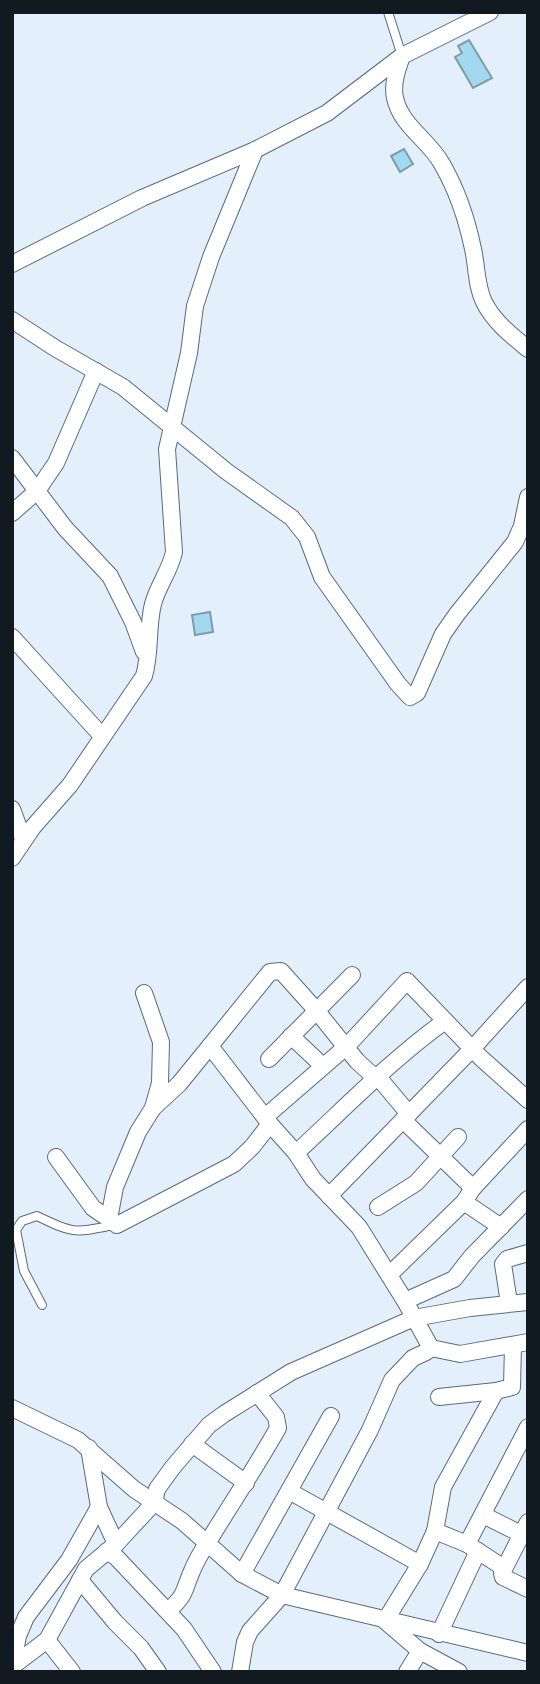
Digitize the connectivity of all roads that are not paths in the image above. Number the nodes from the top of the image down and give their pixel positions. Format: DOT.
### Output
graph roads {
  1 [pos="388,12"];
  2 [pos="490,12"];
  3 [pos="402,56"];
  4 [pos="255,150"];
  5 [pos="12,264"];
  6 [pos="12,320"];
  7 [pos="528,349"];
  8 [pos="96,371"];
  9 [pos="172,425"];
  10 [pos="12,458"];
  11 [pos="37,491"];
  12 [pos="528,497"];
  13 [pos="12,513"];
  14 [pos="12,638"];
  15 [pos="148,665"];
  16 [pos="102,736"];
  17 [pos="12,809"];
  18 [pos="23,839"];
  19 [pos="12,858"];
  20 [pos="352,975"];
  21 [pos="528,987"];
  22 [pos="144,993"];
  23 [pos="316,1010"];
  24 [pos="445,1021"];
  25 [pos="291,1037"];
  26 [pos="210,1046"];
  27 [pos="347,1046"];
  28 [pos="472,1049"];
  29 [pos="269,1059"];
  30 [pos="323,1066"];
  31 [pos="379,1077"];
  32 [pos="528,1100"];
  33 [pos="153,1108"];
  34 [pos="406,1117"];
  35 [pos="268,1120"];
  36 [pos="528,1129"];
  37 [pos="458,1138"];
  38 [pos="296,1153"];
  39 [pos="56,1157"];
  40 [pos="440,1157"];
  41 [pos="473,1188"];
  42 [pos="329,1196"];
  43 [pos="528,1199"];
  44 [pos="464,1202"];
  45 [pos="378,1207"];
  46 [pos="113,1222"];
  47 [pos="501,1227"];
  48 [pos="528,1253"];
  49 [pos="389,1275"];
  50 [pos="405,1301"];
  51 [pos="528,1302"];
  52 [pos="509,1303"];
  53 [pos="42,1305"];
  54 [pos="414,1318"];
  55 [pos="520,1344"];
  56 [pos="430,1348"];
  57 [pos="520,1386"];
  58 [pos="496,1391"];
  59 [pos="257,1392"];
  60 [pos="439,1397"];
  61 [pos="12,1408"];
  62 [pos="331,1416"];
  63 [pos="528,1426"];
  64 [pos="192,1444"];
  65 [pos="89,1448"];
  66 [pos="246,1483"];
  67 [pos="289,1490"];
  68 [pos="154,1503"];
  69 [pos="99,1507"];
  70 [pos="327,1514"];
  71 [pos="483,1515"];
  72 [pos="525,1528"];
  73 [pos="435,1531"];
  74 [pos="207,1544"];
  75 [pos="473,1547"];
  76 [pos="112,1548"];
  77 [pos="420,1564"];
  78 [pos="505,1568"];
  79 [pos="242,1574"];
  80 [pos="79,1580"];
  81 [pos="528,1589"];
  82 [pos="282,1595"];
  83 [pos="167,1611"];
  84 [pos="385,1621"];
  85 [pos="17,1624"];
  86 [pos="446,1635"];
  87 [pos="47,1640"];
  88 [pos="420,1651"];
  89 [pos="528,1654"];
  90 [pos="440,1662"];
  91 [pos="15,1669"];
  92 [pos="72,1672"];
  93 [pos="158,1672"];
  94 [pos="213,1672"];
  95 [pos="240,1672"];
  96 [pos="407,1672"];
  97 [pos="459,1672"];
  1 -- 3 [label="lane"];
  2 -- 3 [label="street"];
  3 -- 4 [label="street"];
  3 -- 7 [label="street"];
  4 -- 5 [label="street"];
  4 -- 9 [label="street"];
  6 -- 8 [label="street"];
  8 -- 9 [label="street"];
  8 -- 11 [label="street"];
  9 -- 12 [label="street"];
  9 -- 15 [label="street"];
  10 -- 11 [label="street"];
  11 -- 13 [label="street"];
  11 -- 15 [label="street"];
  14 -- 16 [label="street"];
  15 -- 16 [label="street"];
  16 -- 18 [label="street"];
  17 -- 18 [label="street"];
  18 -- 19 [label="street"];
  20 -- 23 [label="street"];
  21 -- 28 [label="street"];
  22 -- 33 [label="street"];
  23 -- 25 [label="street"];
  23 -- 26 [label="street"];
  23 -- 27 [label="street"];
  24 -- 27 [label="street"];
  24 -- 28 [label="street"];
  24 -- 31 [label="street"];
  25 -- 29 [label="street"];
  25 -- 30 [label="street"];
  26 -- 33 [label="street"];
  26 -- 35 [label="street"];
  27 -- 30 [label="street"];
  27 -- 31 [label="street"];
  28 -- 32 [label="street"];
  28 -- 34 [label="street"];
  30 -- 35 [label="street"];
  31 -- 34 [label="street"];
  31 -- 38 [label="street"];
  33 -- 46 [label="street"];
  34 -- 40 [label="street"];
  34 -- 42 [label="street"];
  35 -- 38 [label="street"];
  35 -- 46 [label="street"];
  36 -- 41 [label="street"];
  37 -- 40 [label="street"];
  38 -- 42 [label="street"];
  39 -- 46 [label="street"];
  40 -- 41 [label="street"];
  40 -- 45 [label="street"];
  41 -- 44 [label="street"];
  42 -- 49 [label="street"];
  43 -- 47 [label="street"];
  44 -- 47 [label="street"];
  44 -- 49 [label="street"];
  46 -- 53 [label="lane"];
  47 -- 50 [label="street"];
  48 -- 52 [label="street"];
  49 -- 50 [label="street"];
  50 -- 54 [label="street"];
  51 -- 52 [label="street"];
  52 -- 54 [label="street"];
  54 -- 56 [label="street"];
  54 -- 59 [label="street"];
  55 -- 56 [label="street"];
  55 -- 57 [label="street"];
  56 -- 70 [label="street"];
  57 -- 58 [label="street"];
  58 -- 60 [label="street"];
  58 -- 73 [label="street"];
  59 -- 64 [label="street"];
  59 -- 66 [label="street"];
  61 -- 65 [label="street"];
  62 -- 67 [label="street"];
  63 -- 71 [label="street"];
  64 -- 66 [label="street"];
  64 -- 68 [label="street"];
  65 -- 68 [label="street"];
  65 -- 69 [label="street"];
  66 -- 74 [label="street"];
  67 -- 70 [label="street"];
  67 -- 79 [label="street"];
  68 -- 74 [label="street"];
  68 -- 76 [label="street"];
  69 -- 76 [label="street"];
  69 -- 85 [label="street"];
  70 -- 77 [label="street"];
  70 -- 82 [label="street"];
  71 -- 72 [label="street"];
  71 -- 75 [label="street"];
  72 -- 78 [label="street"];
  73 -- 75 [label="street"];
  73 -- 77 [label="street"];
  74 -- 79 [label="street"];
  74 -- 83 [label="street"];
  75 -- 78 [label="street"];
  75 -- 86 [label="street"];
  76 -- 80 [label="street"];
  76 -- 83 [label="street"];
  77 -- 84 [label="street"];
  78 -- 81 [label="street"];
  79 -- 82 [label="street"];
  80 -- 87 [label="street"];
  80 -- 93 [label="street"];
  82 -- 84 [label="street"];
  82 -- 95 [label="street"];
  83 -- 94 [label="street"];
  84 -- 86 [label="street"];
  84 -- 88 [label="street"];
  85 -- 91 [label="street"];
  86 -- 89 [label="street"];
  86 -- 90 [label="street"];
  87 -- 91 [label="street"];
  87 -- 92 [label="street"];
  88 -- 90 [label="street"];
  88 -- 96 [label="street"];
  90 -- 97 [label="street"];
}
